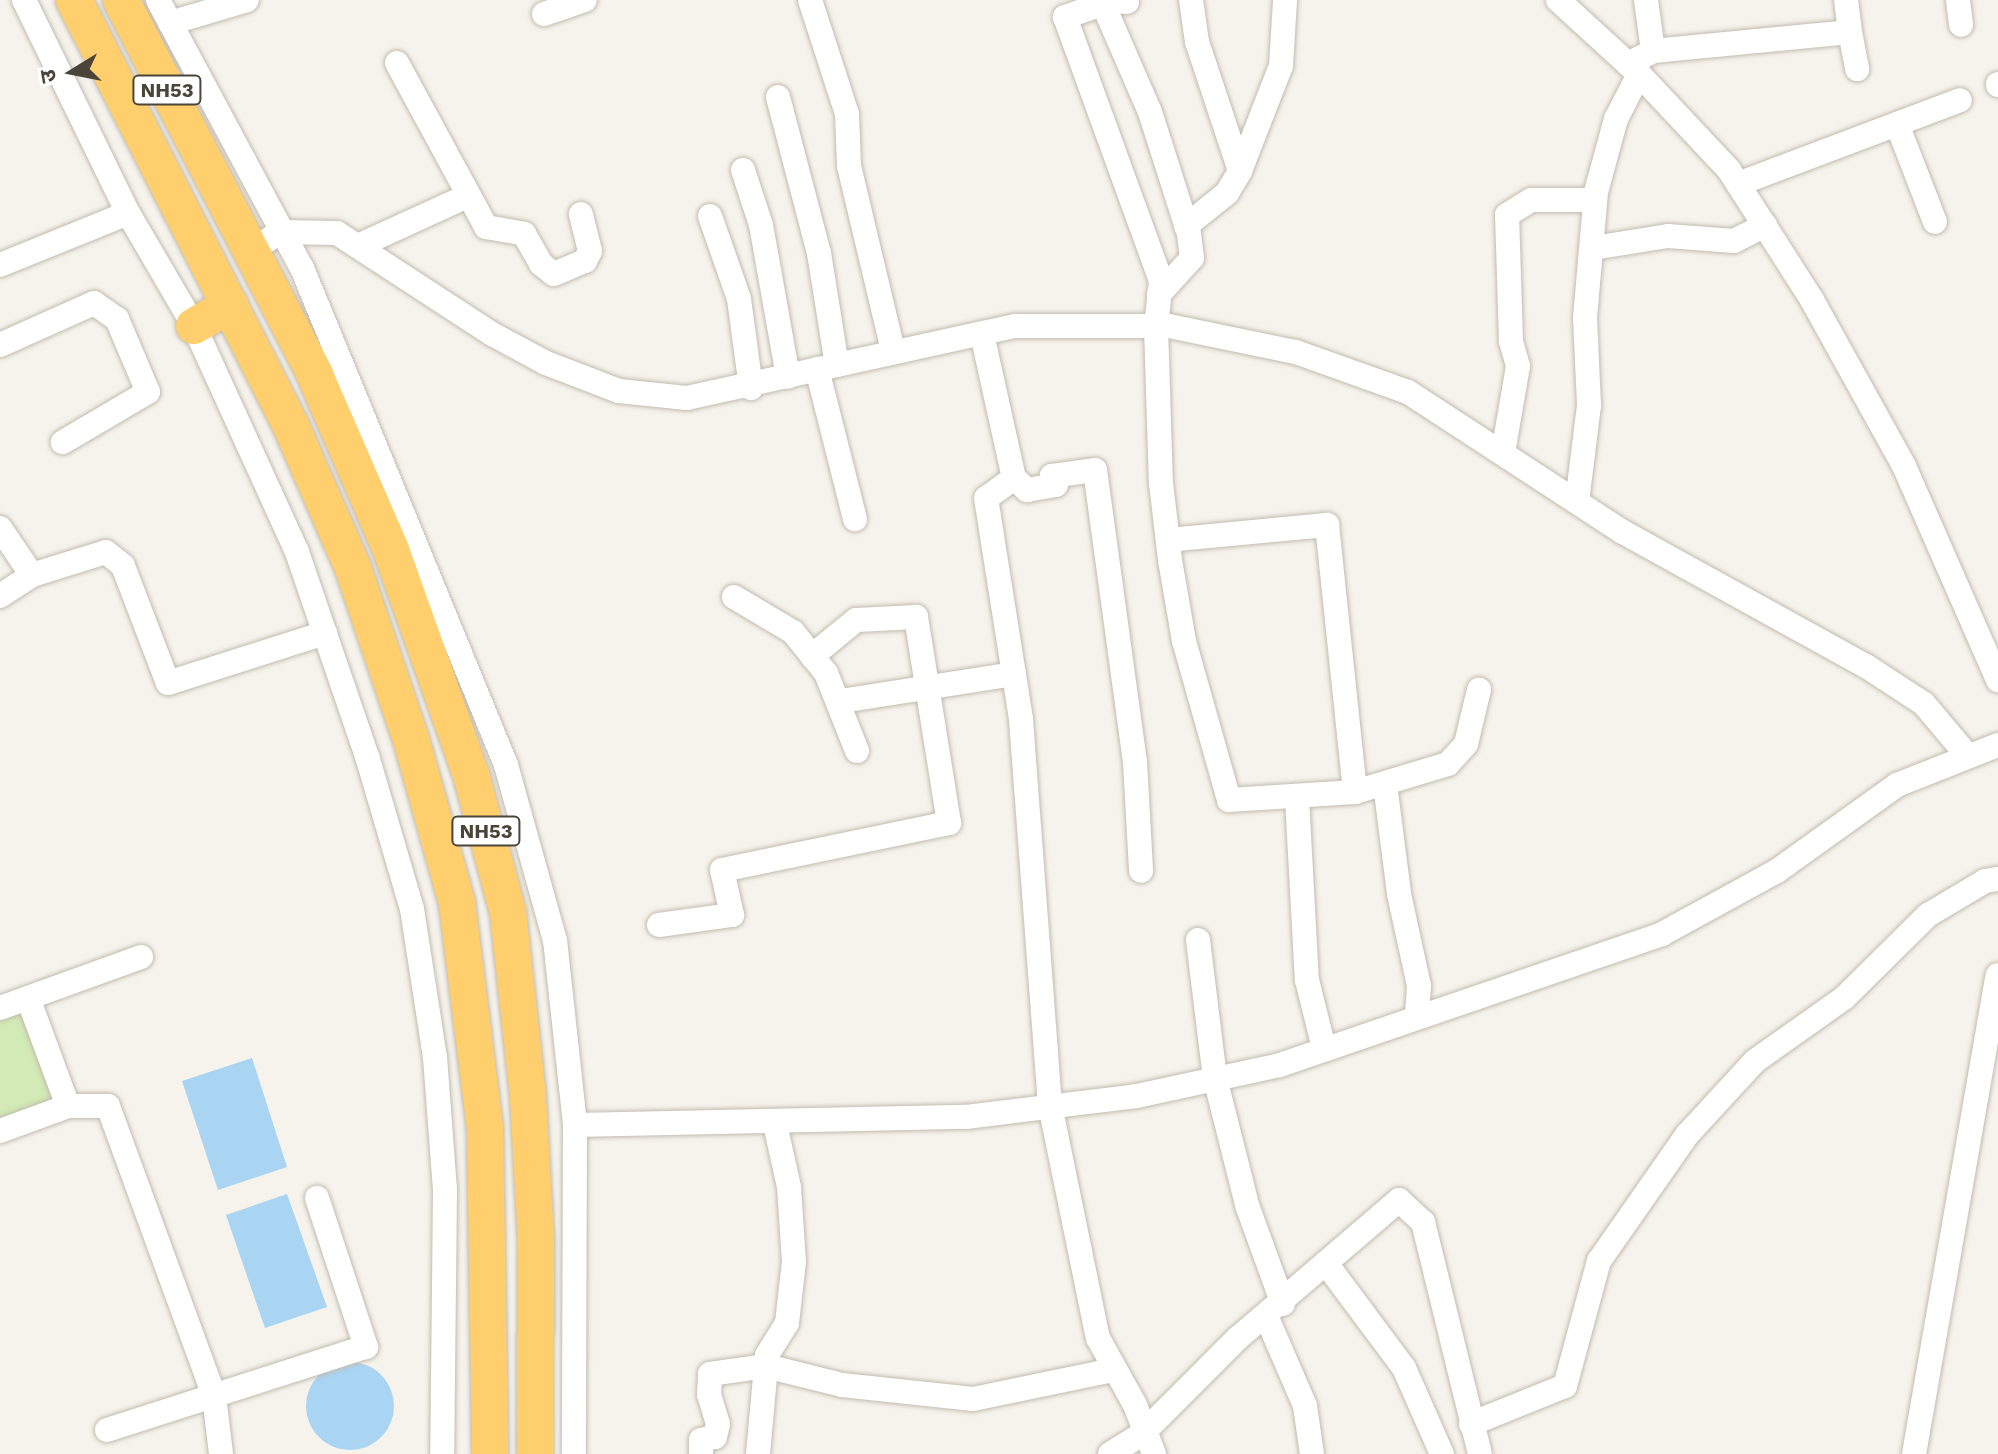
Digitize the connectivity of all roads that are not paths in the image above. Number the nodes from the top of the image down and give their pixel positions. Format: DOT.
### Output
graph roads {
  1 [pos="24,0"];
  2 [pos="74,0"];
  3 [pos="121,0"];
  4 [pos="158,0"];
  5 [pos="247,0"];
  6 [pos="585,0"];
  7 [pos="810,0"];
  8 [pos="1191,0"];
  9 [pos="1285,0"];
  10 [pos="1558,0"];
  11 [pos="1646,0"];
  12 [pos="1846,0"];
  13 [pos="1958,0"];
  14 [pos="1115,3"];
  15 [pos="544,14"];
  16 [pos="170,23"];
  17 [pos="1961,25"];
  18 [pos="1850,32"];
  19 [pos="1653,51"];
  20 [pos="397,63"];
  21 [pos="1634,69"];
  22 [pos="1857,69"];
  23 [pos="778,97"];
  24 [pos="1960,100"];
  25 [pos="1897,124"];
  26 [pos="743,170"];
  27 [pos="1240,171"];
  28 [pos="1738,184"];
  29 [pos="467,196"];
  30 [pos="1595,200"];
  31 [pos="128,213"];
  32 [pos="581,214"];
  33 [pos="710,216"];
  34 [pos="1935,222"];
  35 [pos="1765,225"];
  36 [pos="1186,226"];
  37 [pos="280,232"];
  38 [pos="358,246"];
  39 [pos="1593,248"];
  40 [pos="250,252"];
  41 [pos="0,265"];
  42 [pos="1159,294"];
  43 [pos="230,305"];
  44 [pos="194,326"];
  45 [pos="1156,327"];
  46 [pos="982,334"];
  47 [pos="0,345"];
  48 [pos="893,351"];
  49 [pos="827,367"];
  50 [pos="788,377"];
  51 [pos="751,388"];
  52 [pos="63,442"];
  53 [pos="1503,453"];
  54 [pos="1014,478"];
  55 [pos="1577,502"];
  56 [pos="855,519"];
  57 [pos="0,528"];
  58 [pos="1168,540"];
  59 [pos="32,575"];
  60 [pos="0,596"];
  61 [pos="734,597"];
  62 [pos="325,633"];
  63 [pos="812,656"];
  64 [pos="1014,674"];
  65 [pos="1998,680"];
  66 [pos="926,688"];
  67 [pos="1479,690"];
  68 [pos="841,701"];
  69 [pos="1998,745"];
  70 [pos="857,751"];
  71 [pos="1967,755"];
  72 [pos="1385,784"];
  73 [pos="1355,792"];
  74 [pos="1297,798"];
  75 [pos="1141,871"];
  76 [pos="1998,879"];
  77 [pos="659,925"];
  78 [pos="1198,940"];
  79 [pos="141,957"];
  80 [pos="1998,975"];
  81 [pos="28,998"];
  82 [pos="0,1008"];
  83 [pos="1417,1016"];
  84 [pos="1324,1048"];
  85 [pos="1215,1078"];
  86 [pos="1050,1105"];
  87 [pos="68,1106"];
  88 [pos="775,1124"];
  89 [pos="575,1125"];
  90 [pos="0,1131"];
  91 [pos="317,1198"];
  92 [pos="1328,1266"];
  93 [pos="1275,1311"];
  94 [pos="766,1366"];
  95 [pos="1113,1370"];
  96 [pos="214,1396"];
  97 [pos="107,1430"];
  98 [pos="1146,1430"];
  99 [pos="1462,1448"];
  100 [pos="221,1454"];
  101 [pos="442,1454"];
  102 [pos="490,1454"];
  103 [pos="535,1454"];
  104 [pos="574,1454"];
  105 [pos="701,1454"];
  106 [pos="758,1454"];
  107 [pos="1110,1454"];
  108 [pos="1154,1454"];
  109 [pos="1312,1454"];
  110 [pos="1914,1454"];
  1 -- 31 [label="street"];
  2 -- 43 [label="highway, NH53"];
  3 -- 40 [label="highway, NH53"];
  4 -- 16 [label="street"];
  5 -- 16 [label="street"];
  6 -- 15 [label="street"];
  7 -- 48 [label="street"];
  8 -- 27 [label="street"];
  9 -- 27 [label="street"];
  10 -- 21 [label="street"];
  11 -- 19 [label="street"];
  12 -- 18 [label="street"];
  13 -- 17 [label="street"];
  14 -- 36 [label="street"];
  14 -- 42 [label="street"];
  16 -- 37 [label="street"];
  18 -- 19 [label="street"];
  18 -- 22 [label="street"];
  19 -- 21 [label="street"];
  20 -- 29 [label="street"];
  21 -- 28 [label="street"];
  21 -- 30 [label="street"];
  23 -- 49 [label="street"];
  24 -- 25 [label="street"];
  25 -- 28 [label="street"];
  25 -- 34 [label="street"];
  26 -- 50 [label="street"];
  27 -- 36 [label="street"];
  28 -- 35 [label="street"];
  29 -- 32 [label="street"];
  29 -- 38 [label="street"];
  30 -- 39 [label="street"];
  30 -- 53 [label="street"];
  31 -- 41 [label="street"];
  31 -- 44 [label="street"];
  33 -- 51 [label="street"];
  35 -- 39 [label="street"];
  35 -- 65 [label="street"];
  36 -- 42 [label="street"];
  37 -- 38 [label="street"];
  37 -- 40 [label="street"];
  37 -- 89 [label="street"];
  38 -- 51 [label="street"];
  39 -- 55 [label="street"];
  40 -- 103 [label="highway, NH53"];
  42 -- 45 [label="street"];
  43 -- 44 [label="highway"];
  43 -- 102 [label="highway, NH53"];
  44 -- 62 [label="street"];
  45 -- 46 [label="street"];
  45 -- 53 [label="street"];
  45 -- 58 [label="street"];
  46 -- 48 [label="street"];
  46 -- 54 [label="street"];
  47 -- 52 [label="street"];
  48 -- 49 [label="street"];
  49 -- 50 [label="street"];
  49 -- 56 [label="street"];
  50 -- 51 [label="street"];
  53 -- 55 [label="street"];
  54 -- 64 [label="street"];
  54 -- 75 [label="street"];
  55 -- 71 [label="street"];
  57 -- 59 [label="street"];
  58 -- 73 [label="street"];
  58 -- 74 [label="street"];
  59 -- 60 [label="street"];
  59 -- 62 [label="street"];
  61 -- 63 [label="street"];
  62 -- 101 [label="street"];
  63 -- 66 [label="street"];
  63 -- 68 [label="street"];
  64 -- 66 [label="street"];
  64 -- 86 [label="street"];
  66 -- 68 [label="street"];
  66 -- 77 [label="street"];
  67 -- 72 [label="street"];
  68 -- 70 [label="street"];
  69 -- 71 [label="street"];
  71 -- 83 [label="street"];
  72 -- 73 [label="street"];
  72 -- 83 [label="street"];
  73 -- 74 [label="street"];
  74 -- 84 [label="street"];
  76 -- 99 [label="street"];
  78 -- 85 [label="street"];
  79 -- 81 [label="street"];
  80 -- 110 [label="street"];
  81 -- 82 [label="street"];
  81 -- 87 [label="street"];
  83 -- 84 [label="street"];
  84 -- 85 [label="street"];
  85 -- 86 [label="street"];
  85 -- 93 [label="street"];
  86 -- 88 [label="street"];
  86 -- 95 [label="street"];
  87 -- 90 [label="street"];
  87 -- 96 [label="street"];
  88 -- 89 [label="street"];
  88 -- 94 [label="street"];
  89 -- 104 [label="street"];
  91 -- 96 [label="street"];
  92 -- 93 [label="street"];
  92 -- 99 [label="street"];
  92 -- 99 [label="street"];
  93 -- 98 [label="street"];
  93 -- 109 [label="street"];
  94 -- 95 [label="street"];
  94 -- 105 [label="street"];
  94 -- 106 [label="street"];
  95 -- 98 [label="street"];
  96 -- 97 [label="street"];
  96 -- 100 [label="street"];
  98 -- 107 [label="street"];
  98 -- 108 [label="street"];
}
